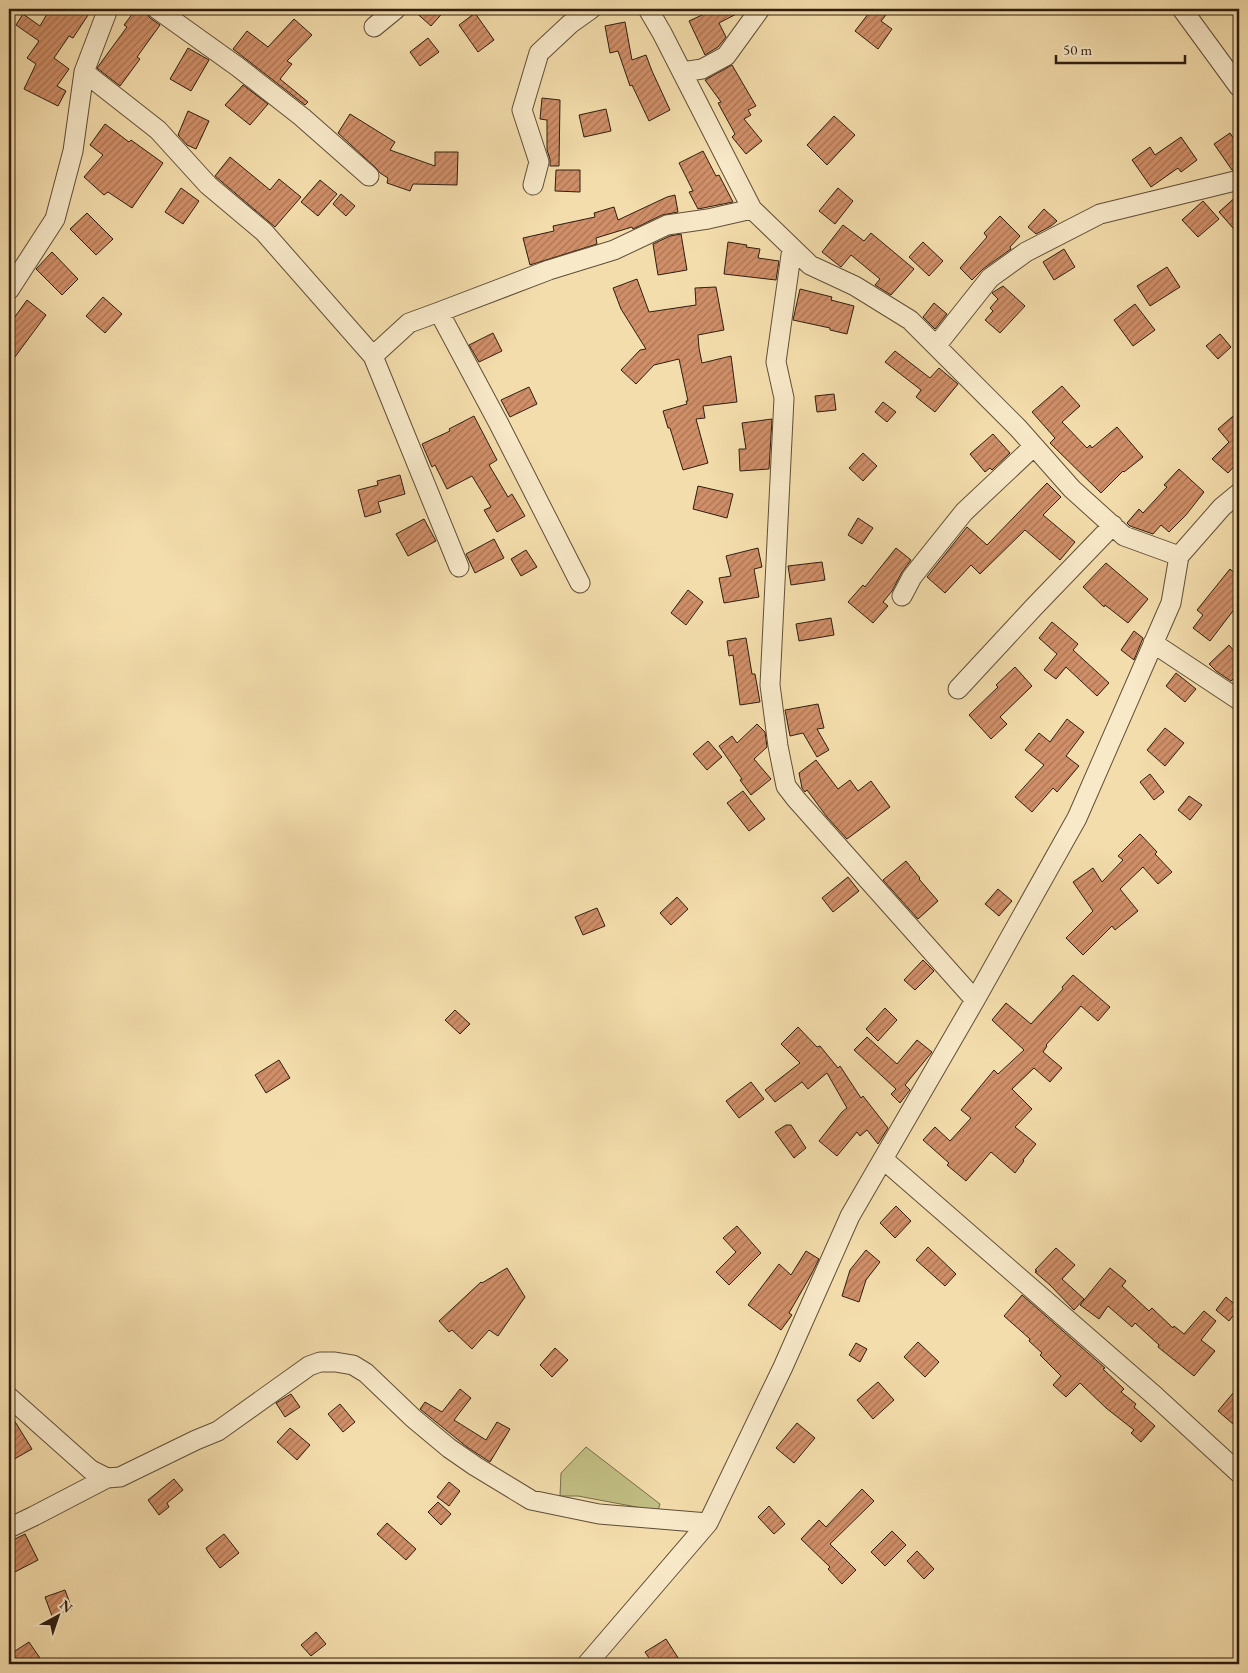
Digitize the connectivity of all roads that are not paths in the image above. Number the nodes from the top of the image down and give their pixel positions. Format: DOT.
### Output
graph roads {
  1 [pos="108,9"];
  2 [pos="157,9"];
  3 [pos="396,9"];
  4 [pos="591,9"];
  5 [pos="648,9"];
  6 [pos="760,9"];
  7 [pos="1182,9"];
  8 [pos="374,27"];
  9 [pos="84,72"];
  10 [pos="682,72"];
  11 [pos="1239,87"];
  12 [pos="369,176"];
  13 [pos="1239,180"];
  14 [pos="533,185"];
  15 [pos="752,209"];
  16 [pos="792,248"];
  17 [pos="10,286"];
  18 [pos="438,312"];
  19 [pos="936,346"];
  20 [pos="373,356"];
  21 [pos="1034,446"];
  22 [pos="1239,493"];
  23 [pos="1113,525"];
  24 [pos="1179,556"];
  25 [pos="460,567"];
  26 [pos="580,583"];
  27 [pos="902,596"];
  28 [pos="1153,643"];
  29 [pos="958,689"];
  30 [pos="1239,700"];
  31 [pos="975,1000"];
  32 [pos="883,1159"];
  33 [pos="9,1397"];
  34 [pos="1239,1473"];
  35 [pos="108,1478"];
  36 [pos="708,1523"];
  37 [pos="9,1528"];
  38 [pos="587,1664"];
  1 -- 9 [label="street"];
  2 -- 12 [label="street"];
  3 -- 8 [label="street"];
  4 -- 14 [label="street"];
  5 -- 10 [label="street"];
  6 -- 10 [label="street"];
  7 -- 11 [label="street"];
  9 -- 17 [label="street"];
  9 -- 20 [label="street"];
  10 -- 15 [label="street"];
  13 -- 19 [label="street"];
  15 -- 16 [label="street"];
  15 -- 18 [label="street"];
  16 -- 19 [label="street"];
  16 -- 31 [label="street"];
  18 -- 20 [label="street"];
  18 -- 26 [label="street"];
  19 -- 21 [label="street"];
  20 -- 25 [label="street"];
  21 -- 23 [label="street"];
  21 -- 27 [label="street"];
  22 -- 24 [label="street"];
  23 -- 24 [label="street"];
  23 -- 29 [label="street"];
  24 -- 28 [label="street"];
  28 -- 30 [label="street"];
  28 -- 31 [label="street"];
  31 -- 32 [label="street"];
  32 -- 34 [label="street"];
  32 -- 36 [label="street"];
  33 -- 35 [label="street"];
  35 -- 36 [label="street"];
  35 -- 37 [label="street"];
  36 -- 38 [label="street"];
}
